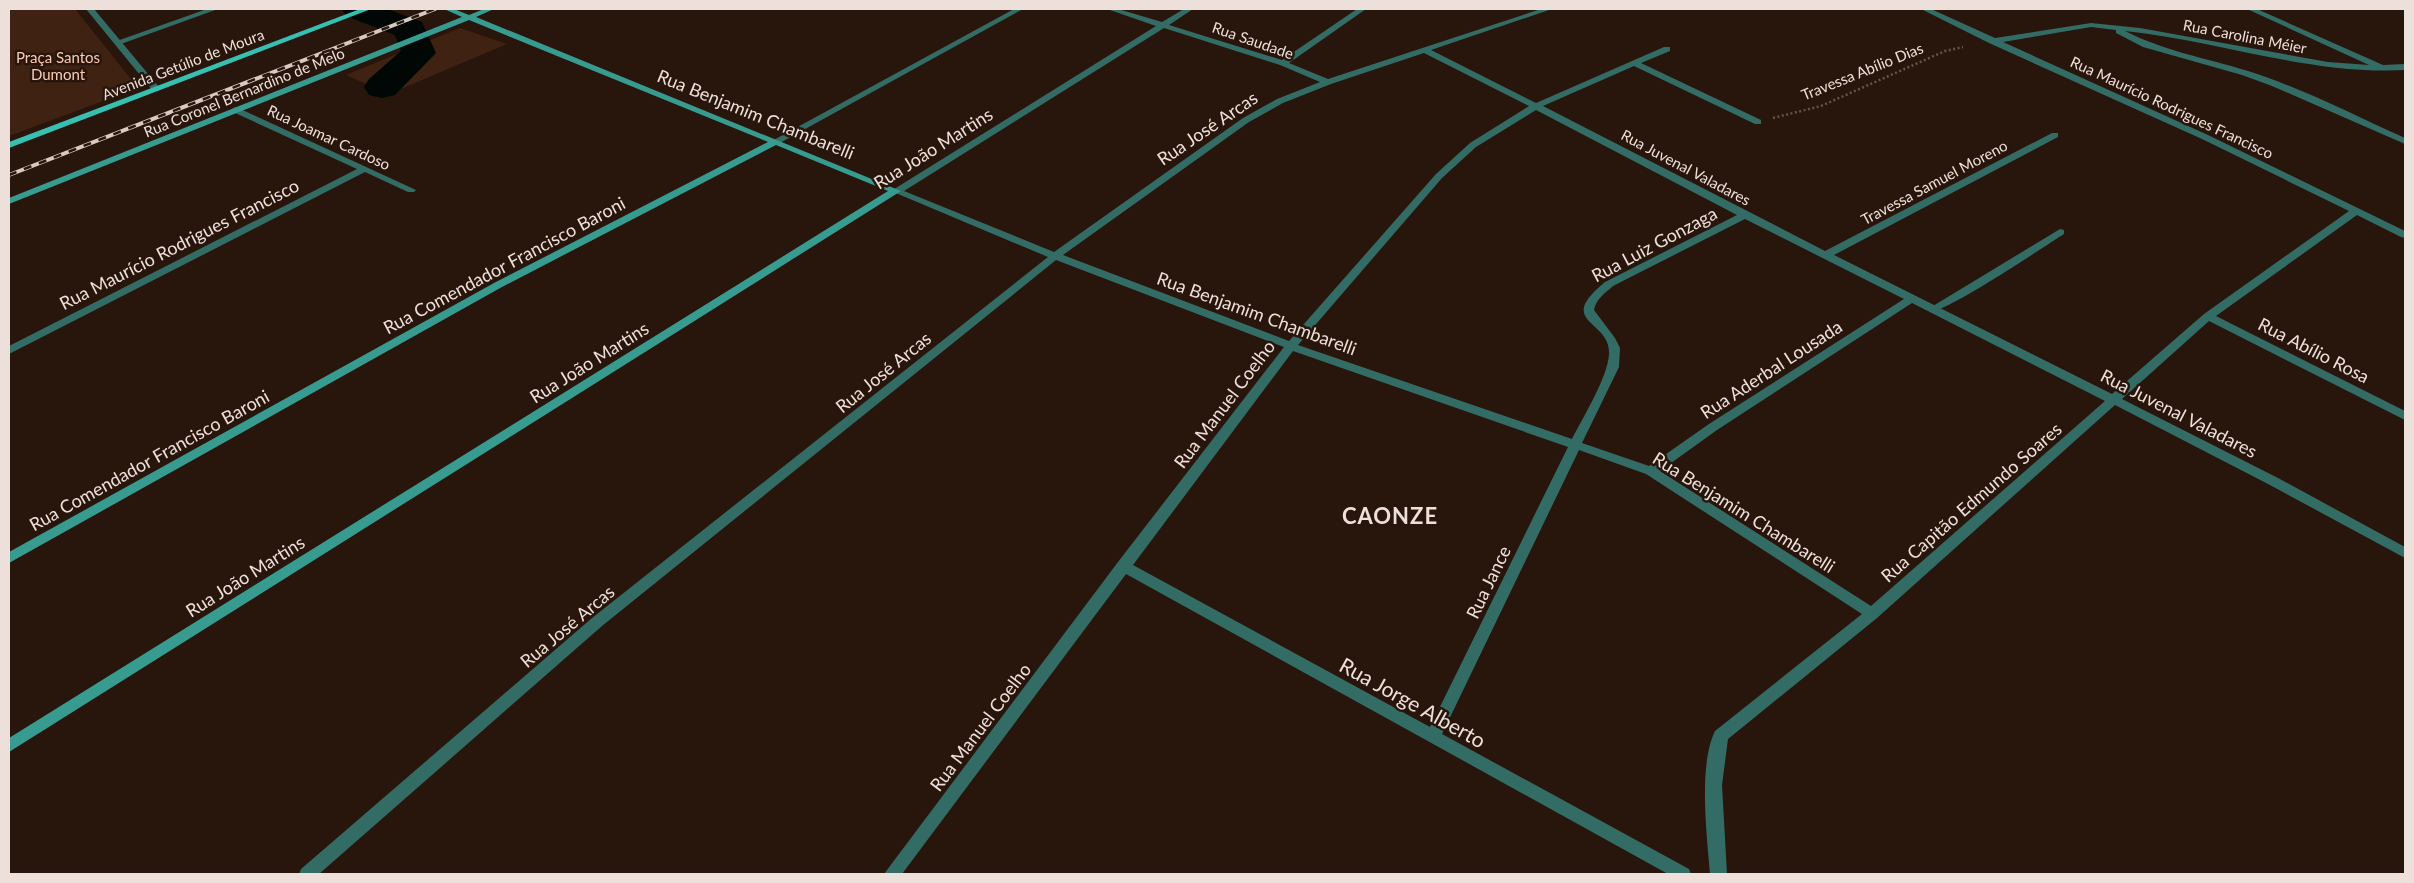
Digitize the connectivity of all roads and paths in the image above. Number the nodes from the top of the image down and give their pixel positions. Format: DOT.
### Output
graph roads {
  1 [pos="90,9"];
  2 [pos="214,9"];
  3 [pos="367,9"];
  4 [pos="448,9"];
  5 [pos="490,9"];
  6 [pos="1019,9"];
  7 [pos="1111,9"];
  8 [pos="1189,9"];
  9 [pos="1362,9"];
  10 [pos="1548,9"];
  11 [pos="1925,9"];
  12 [pos="2251,9"];
  13 [pos="1164,25"];
  14 [pos="2110,26"];
  15 [pos="1992,40"];
  16 [pos="118,42"];
  17 [pos="1668,49"];
  18 [pos="1424,50"];
  19 [pos="1283,63"];
  20 [pos="1634,63"];
  21 [pos="2405,67"];
  22 [pos="2384,68"];
  23 [pos="1328,82"];
  24 [pos="156,89"];
  25 [pos="1536,106"];
  26 [pos="236,110"];
  27 [pos="1758,122"];
  28 [pos="2055,135"];
  29 [pos="2405,141"];
  30 [pos="775,142"];
  31 [pos="9,145"];
  32 [pos="364,169"];
  33 [pos="411,190"];
  34 [pos="896,191"];
  35 [pos="9,201"];
  36 [pos="2356,212"];
  37 [pos="1745,215"];
  38 [pos="2060,232"];
  39 [pos="2405,235"];
  40 [pos="1826,255"];
  41 [pos="1055,256"];
  42 [pos="1911,298"];
  43 [pos="1934,308"];
  44 [pos="2208,316"];
  45 [pos="1291,346"];
  46 [pos="9,350"];
  47 [pos="2114,400"];
  48 [pos="2405,416"];
  49 [pos="1576,443"];
  50 [pos="1651,471"];
  51 [pos="2405,553"];
  52 [pos="9,558"];
  53 [pos="1123,566"];
  54 [pos="1872,614"];
  55 [pos="1433,737"];
  56 [pos="9,746"];
  57 [pos="307,874"];
  58 [pos="892,874"];
  59 [pos="1683,874"];
  60 [pos="1718,874"];
  1 -- 16 [label="street"];
  2 -- 16 [label="street"];
  3 -- 24 [label="main road, Avenida Getúlio de Moura"];
  4 -- 30 [label="street, Rua Benjamim Chambarelli"];
  5 -- 26 [label="street, Rua Coronel Bernardino de Melo"];
  6 -- 30 [label="street, Rua Comendador Francisco Baroni"];
  7 -- 13 [label="street, Rua Saudade"];
  8 -- 13 [label="street, Rua João Martins"];
  9 -- 19 [label="street"];
  10 -- 18 [label="street, Rua José Arcas"];
  11 -- 15 [label="street, Rua Maurício Rodrigues Francisco"];
  12 -- 22 [label="street"];
  13 -- 19 [label="street, Rua Saudade"];
  13 -- 34 [label="street, Rua João Martins"];
  14 -- 15 [label="street, Rua Carolina Méier"];
  14 -- 22 [label="street, Rua Carolina Méier"];
  14 -- 29 [label="street"];
  15 -- 27 [label="path, Travessa Abílio Dias"];
  15 -- 36 [label="street, Rua Maurício Rodrigues Francisco"];
  16 -- 24 [label="street"];
  17 -- 20 [label="street, Rua Manuel Coelho"];
  18 -- 23 [label="street, Rua José Arcas"];
  18 -- 25 [label="street, Rua Juvenal Valadares"];
  19 -- 23 [label="street, Rua Saudade"];
  20 -- 25 [label="street, Rua Manuel Coelho"];
  20 -- 27 [label="street"];
  21 -- 22 [label="street, Rua Carolina Méier"];
  23 -- 41 [label="street, Rua José Arcas"];
  24 -- 31 [label="main road, Avenida Getúlio de Moura"];
  25 -- 37 [label="street, Rua Juvenal Valadares"];
  25 -- 45 [label="street, Rua Manuel Coelho"];
  26 -- 32 [label="street, Rua Joamar Cardoso"];
  26 -- 35 [label="street, Rua Coronel Bernardino de Melo"];
  28 -- 40 [label="street, Travessa Samuel Moreno"];
  30 -- 34 [label="street, Rua Benjamim Chambarelli"];
  30 -- 52 [label="street, Rua Comendador Francisco Baroni"];
  32 -- 33 [label="street, Rua Joamar Cardoso"];
  32 -- 46 [label="street, Rua Maurício Rodrigues Francisco"];
  34 -- 41 [label="street, Rua Benjamim Chambarelli"];
  34 -- 56 [label="street, Rua João Martins"];
  36 -- 39 [label="street, Rua Maurício Rodrigues Francisco"];
  36 -- 44 [label="street, Rua Capitão Edmundo Soares"];
  37 -- 40 [label="street, Rua Juvenal Valadares"];
  37 -- 49 [label="street, Rua Luiz Gonzaga"];
  38 -- 43 [label="street"];
  40 -- 42 [label="street, Rua Juvenal Valadares"];
  41 -- 45 [label="street, Rua Benjamim Chambarelli"];
  41 -- 57 [label="street, Rua José Arcas"];
  42 -- 43 [label="street, Rua Juvenal Valadares"];
  42 -- 50 [label="street, Rua Aderbal Lousada"];
  43 -- 47 [label="street, Rua Juvenal Valadares"];
  44 -- 47 [label="street, Rua Capitão Edmundo Soares"];
  44 -- 48 [label="street, Rua Abílio Rosa"];
  45 -- 49 [label="street, Rua Benjamim Chambarelli"];
  45 -- 53 [label="street, Rua Manuel Coelho"];
  47 -- 51 [label="street, Rua Juvenal Valadares"];
  47 -- 54 [label="street, Rua Capitão Edmundo Soares"];
  49 -- 50 [label="street, Rua Benjamim Chambarelli"];
  49 -- 55 [label="street, Rua Jance"];
  50 -- 54 [label="street, Rua Benjamim Chambarelli"];
  53 -- 55 [label="street, Rua Jorge Alberto"];
  53 -- 58 [label="street, Rua Manuel Coelho"];
  54 -- 60 [label="street, Rua Capitão Edmundo Soares"];
  55 -- 59 [label="street, Rua Jorge Alberto"];
}
